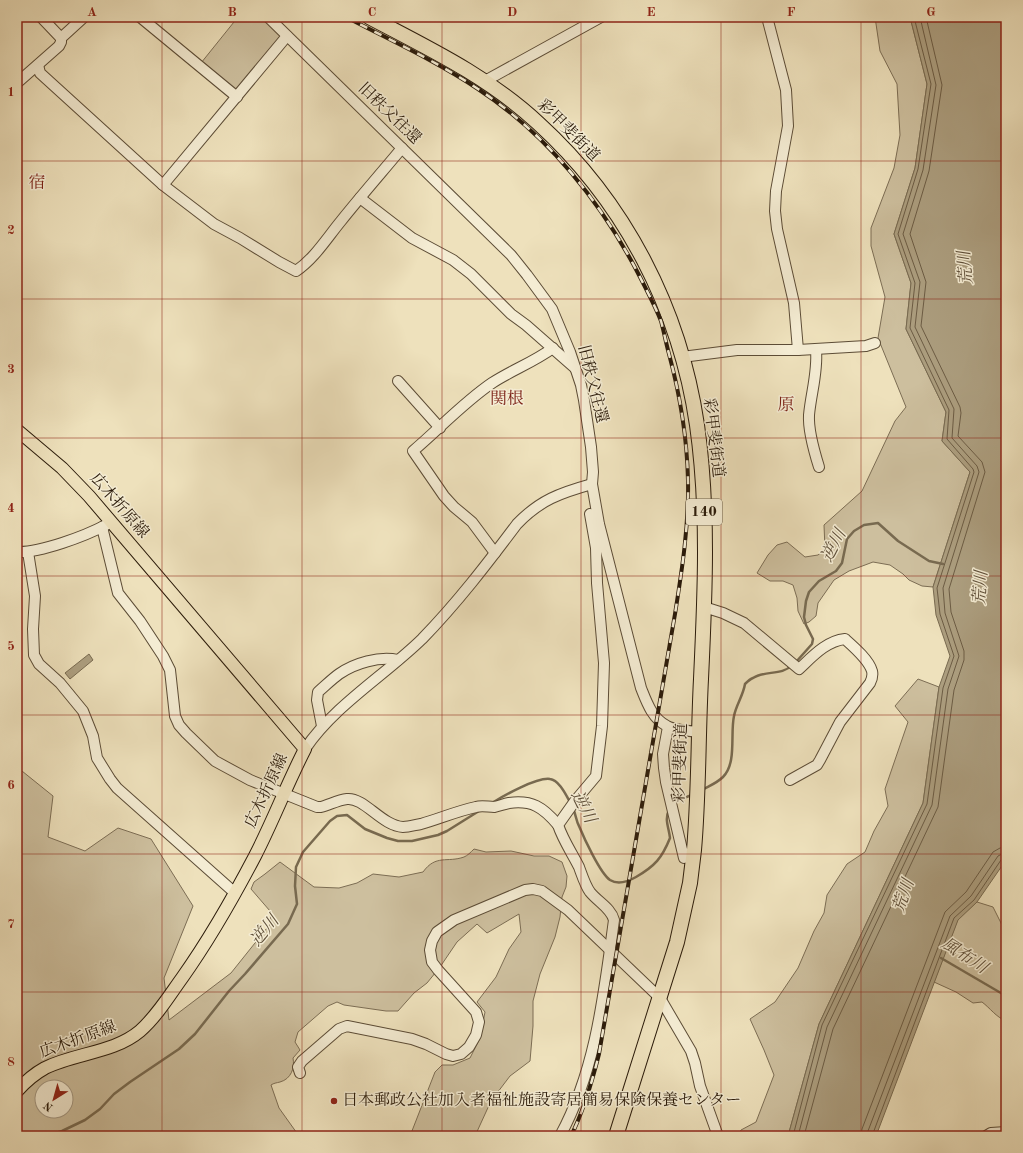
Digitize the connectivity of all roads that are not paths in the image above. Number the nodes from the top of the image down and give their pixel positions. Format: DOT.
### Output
graph roads {
  1 [pos="42,17"];
  2 [pos="84,17"];
  3 [pos="140,17"];
  4 [pos="268,17"];
  5 [pos="369,17"];
  6 [pos="601,17"];
  7 [pos="767,17"];
  8 [pos="287,36"];
  9 [pos="61,38"];
  10 [pos="38,65"];
  11 [pos="485,81"];
  12 [pos="17,83"];
  13 [pos="237,97"];
  14 [pos="402,148"];
  15 [pos="163,185"];
  16 [pos="360,198"];
  17 [pos="875,343"];
  18 [pos="553,348"];
  19 [pos="798,350"];
  20 [pos="816,350"];
  21 [pos="682,357"];
  22 [pos="575,368"];
  23 [pos="398,381"];
  24 [pos="440,428"];
  25 [pos="17,430"];
  26 [pos="819,466"];
  27 [pos="592,484"];
  28 [pos="595,504"];
  29 [pos="106,524"];
  30 [pos="17,552"];
  31 [pos="28,552"];
  32 [pos="495,553"];
  33 [pos="704,607"];
  34 [pos="398,660"];
  35 [pos="322,726"];
  36 [pos="668,727"];
  37 [pos="699,732"];
  38 [pos="305,749"];
  39 [pos="790,780"];
  40 [pos="283,793"];
  41 [pos="558,825"];
  42 [pos="684,858"];
  43 [pos="235,893"];
  44 [pos="610,951"];
  45 [pos="660,998"];
  46 [pos="300,1073"];
  47 [pos="17,1091"];
  48 [pos="1006,1132"];
  49 [pos="560,1136"];
  50 [pos="616,1136"];
  51 [pos="718,1136"];
  52 [pos="986,1136"];
  1 -- 9 [label="street"];
  2 -- 9 [label="street"];
  3 -- 13 [label="street"];
  4 -- 8 [label="street, 旧秩父往還"];
  5 -- 11 [label="highway, 彩甲斐街道 / 140"];
  6 -- 11 [label="street"];
  7 -- 19 [label="street"];
  8 -- 13 [label="street"];
  8 -- 14 [label="street, 旧秩父往還"];
  9 -- 10 [label="street"];
  10 -- 12 [label="street"];
  10 -- 15 [label="street"];
  11 -- 21 [label="highway, 彩甲斐街道 / 140"];
  13 -- 15 [label="street"];
  14 -- 16 [label="street"];
  14 -- 22 [label="street, 旧秩父往還"];
  15 -- 16 [label="street"];
  16 -- 18 [label="street"];
  17 -- 20 [label="street"];
  18 -- 22 [label="street"];
  18 -- 24 [label="street"];
  19 -- 20 [label="street"];
  19 -- 21 [label="street"];
  20 -- 26 [label="street"];
  21 -- 33 [label="highway, 彩甲斐街道 / 140"];
  22 -- 27 [label="street, 旧秩父往還"];
  23 -- 24 [label="street"];
  24 -- 32 [label="street"];
  25 -- 29 [label="main road, 広木折原線"];
  27 -- 28 [label="street, 旧秩父往還"];
  27 -- 32 [label="street"];
  28 -- 36 [label="street, 旧秩父往還"];
  28 -- 41 [label="street"];
  29 -- 31 [label="street"];
  29 -- 38 [label="main road, 広木折原線"];
  29 -- 40 [label="street"];
  30 -- 31 [label="street"];
  31 -- 43 [label="street"];
  32 -- 34 [label="street"];
  33 -- 37 [label="highway, 彩甲斐街道 / 140"];
  33 -- 39 [label="street"];
  34 -- 35 [label="street"];
  34 -- 35 [label="street"];
  35 -- 38 [label="street"];
  36 -- 37 [label="street"];
  36 -- 42 [label="street"];
  37 -- 45 [label="highway, 彩甲斐街道 / 140"];
  38 -- 40 [label="main road, 広木折原線"];
  40 -- 41 [label="street"];
  40 -- 43 [label="main road, 広木折原線"];
  41 -- 44 [label="street"];
  43 -- 47 [label="main road, 広木折原線"];
  44 -- 45 [label="street"];
  44 -- 46 [label="street"];
  44 -- 49 [label="street"];
  45 -- 50 [label="highway, 彩甲斐街道 / 140"];
  45 -- 51 [label="street"];
  48 -- 52 [label="street"];
}
